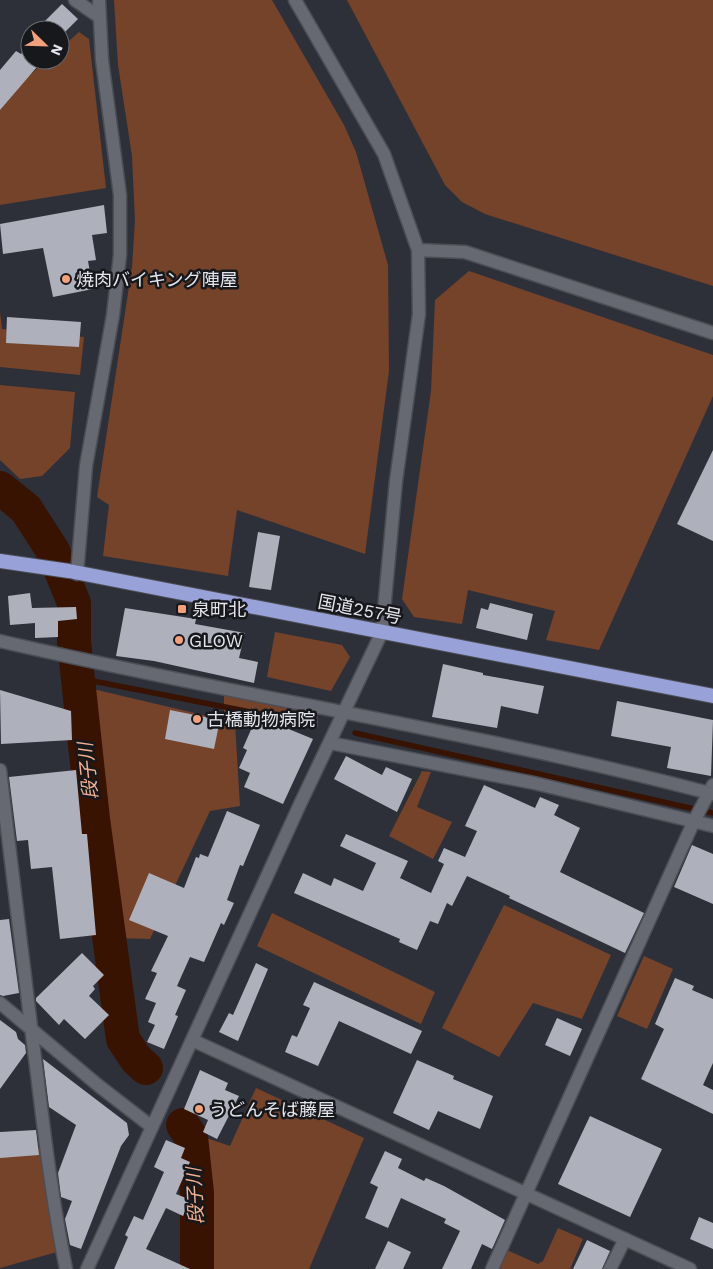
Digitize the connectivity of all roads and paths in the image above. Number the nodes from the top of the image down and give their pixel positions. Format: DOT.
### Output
graph roads {
  1 [pos="75,0"];
  2 [pos="99,0"];
  3 [pos="295,0"];
  4 [pos="98,16"];
  5 [pos="418,250"];
  6 [pos="713,333"];
  7 [pos="0,561"];
  8 [pos="73,572"];
  9 [pos="382,632"];
  10 [pos="0,640"];
  11 [pos="713,696"];
  12 [pos="344,714"];
  13 [pos="330,743"];
  14 [pos="0,770"];
  15 [pos="712,791"];
  16 [pos="694,821"];
  17 [pos="713,826"];
  18 [pos="0,1003"];
  19 [pos="31,1028"];
  20 [pos="192,1040"];
  21 [pos="152,1127"];
  22 [pos="526,1195"];
  23 [pos="625,1239"];
  24 [pos="66,1269"];
  25 [pos="87,1269"];
  26 [pos="492,1269"];
  27 [pos="610,1269"];
  28 [pos="690,1269"];
  1 -- 4 [label="street"];
  2 -- 4 [label="street"];
  3 -- 5 [label="street"];
  4 -- 8 [label="street"];
  5 -- 6 [label="street"];
  5 -- 9 [label="street"];
  7 -- 8 [label="highway, 国道257号"];
  8 -- 9 [label="highway, 国道257号"];
  9 -- 11 [label="highway, 国道257号"];
  9 -- 12 [label="street"];
  10 -- 12 [label="street"];
  12 -- 13 [label="street"];
  12 -- 15 [label="street"];
  13 -- 16 [label="street"];
  13 -- 20 [label="street"];
  14 -- 19 [label="street"];
  15 -- 16 [label="street"];
  16 -- 17 [label="street"];
  16 -- 22 [label="street"];
  18 -- 19 [label="street"];
  19 -- 21 [label="street"];
  19 -- 24 [label="street"];
  20 -- 21 [label="street"];
  20 -- 22 [label="street"];
  21 -- 25 [label="street"];
  22 -- 23 [label="street"];
  22 -- 26 [label="street"];
  23 -- 27 [label="street"];
  23 -- 28 [label="street"];
}
